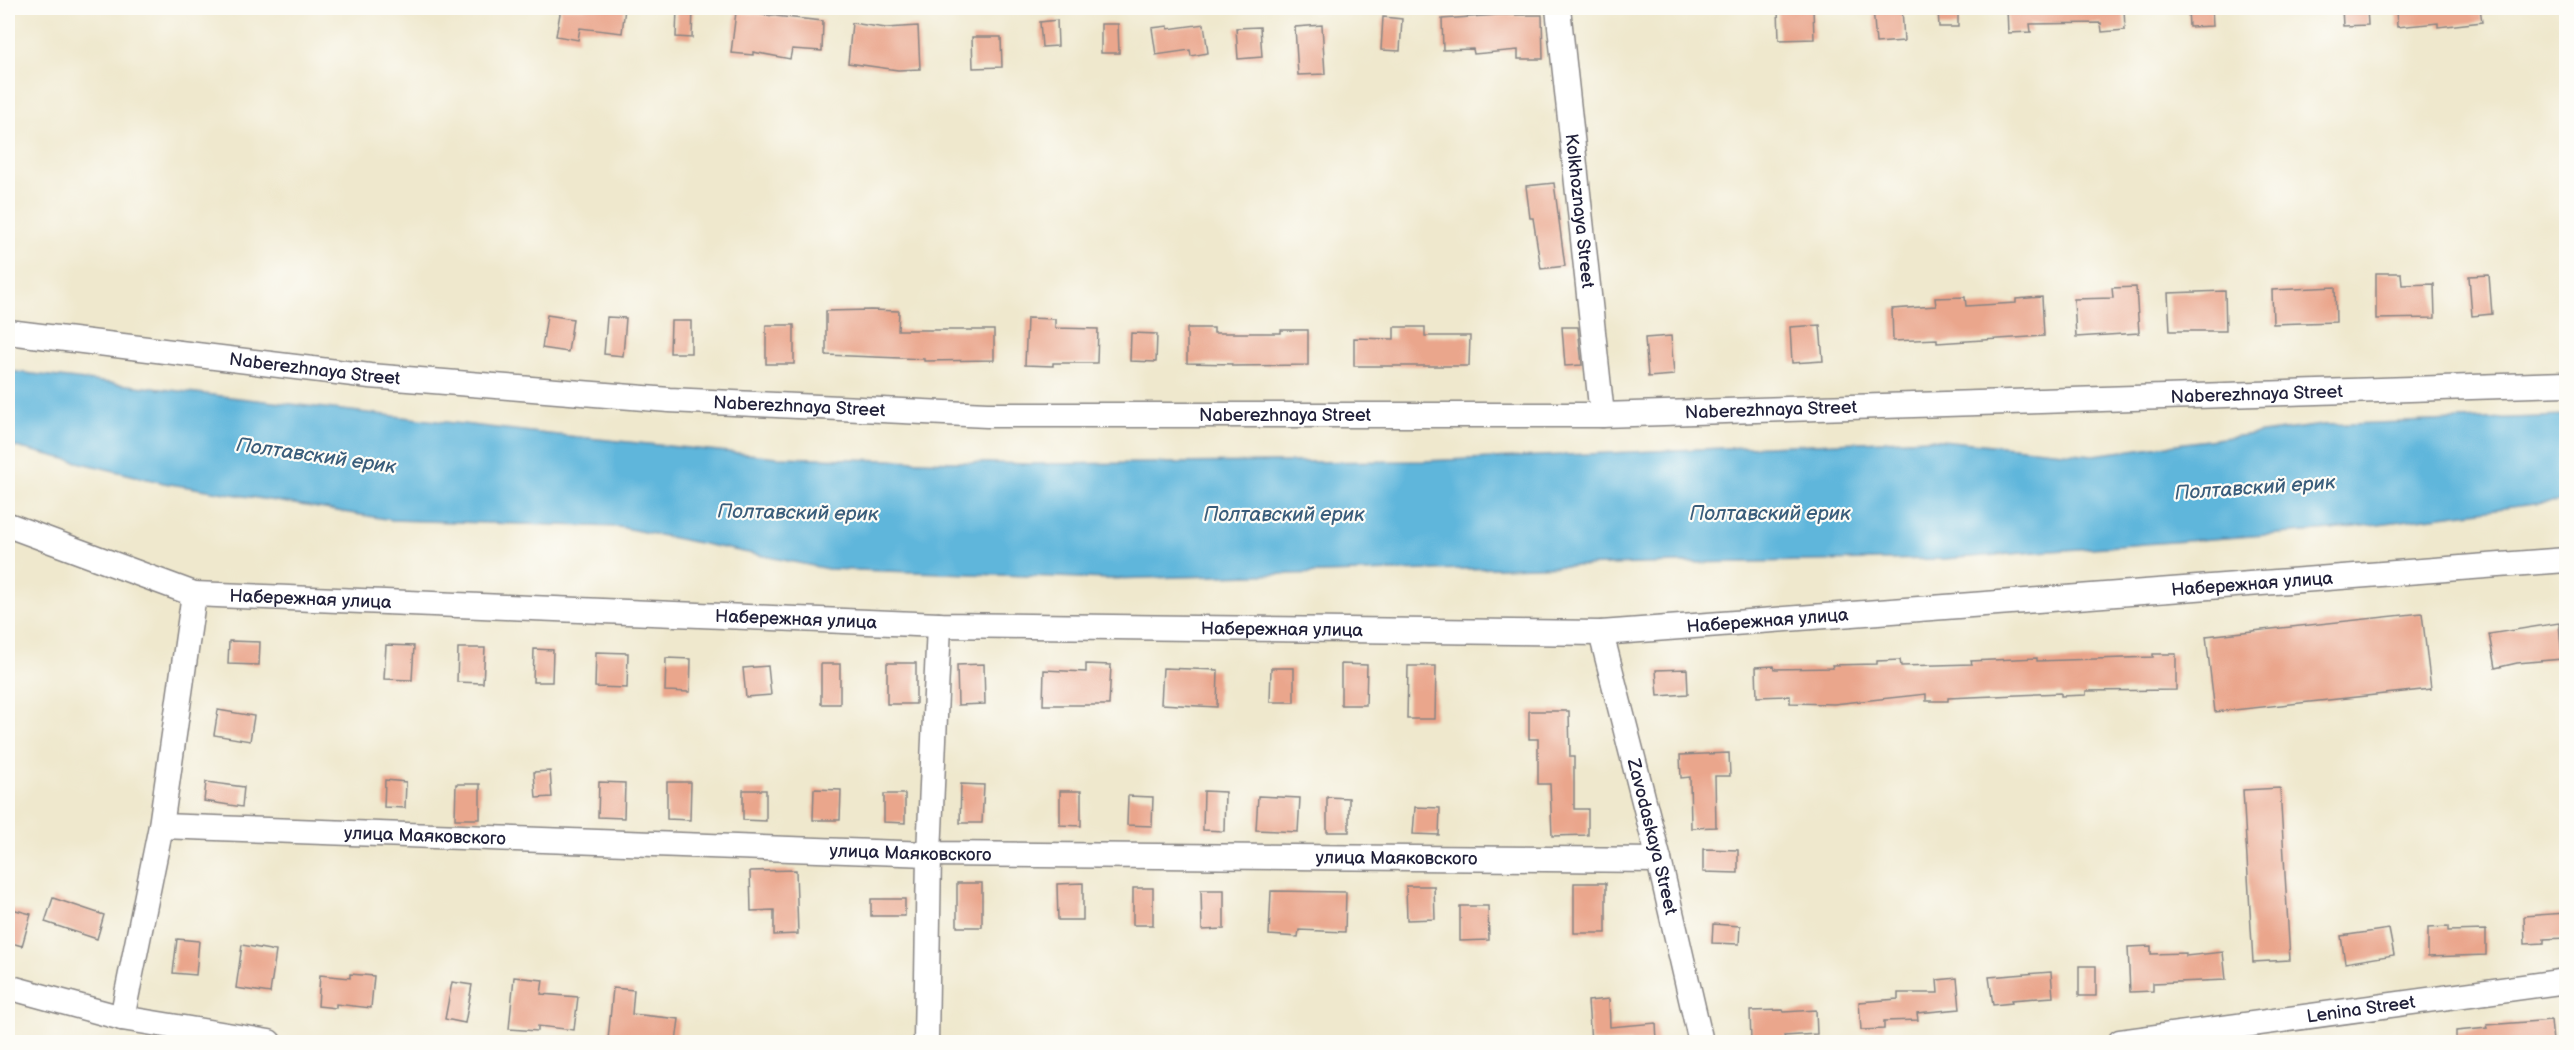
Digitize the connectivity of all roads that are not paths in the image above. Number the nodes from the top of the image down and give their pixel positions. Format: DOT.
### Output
graph roads {
  1 [pos="1558,8"];
  2 [pos="8,332"];
  3 [pos="2566,384"];
  4 [pos="1602,415"];
  5 [pos="8,525"];
  6 [pos="2566,560"];
  7 [pos="195,594"];
  8 [pos="939,625"];
  9 [pos="1601,633"];
  10 [pos="161,826"];
  11 [pos="929,854"];
  12 [pos="1659,860"];
  13 [pos="2566,981"];
  14 [pos="8,987"];
  15 [pos="122,1018"];
  16 [pos="269,1042"];
  17 [pos="926,1042"];
  18 [pos="1701,1042"];
  19 [pos="2120,1042"];
  1 -- 4 [label="street, Kolkhoznaya Street"];
  2 -- 4 [label="street, Naberezhnaya Street"];
  3 -- 4 [label="street, Naberezhnaya Street"];
  5 -- 7 [label="street, Набережная улица"];
  6 -- 9 [label="street, Набережная улица"];
  7 -- 8 [label="street, Набережная улица"];
  7 -- 10 [label="street"];
  8 -- 9 [label="street, Набережная улица"];
  8 -- 11 [label="street"];
  9 -- 12 [label="street, Zavodaskaya Street"];
  10 -- 11 [label="street, улица Маяковского"];
  10 -- 15 [label="street"];
  11 -- 12 [label="street, улица Маяковского"];
  11 -- 17 [label="street"];
  12 -- 18 [label="street, Zavodaskaya Street"];
  13 -- 19 [label="street, Lenina Street"];
  14 -- 15 [label="street"];
  15 -- 16 [label="street"];
}
